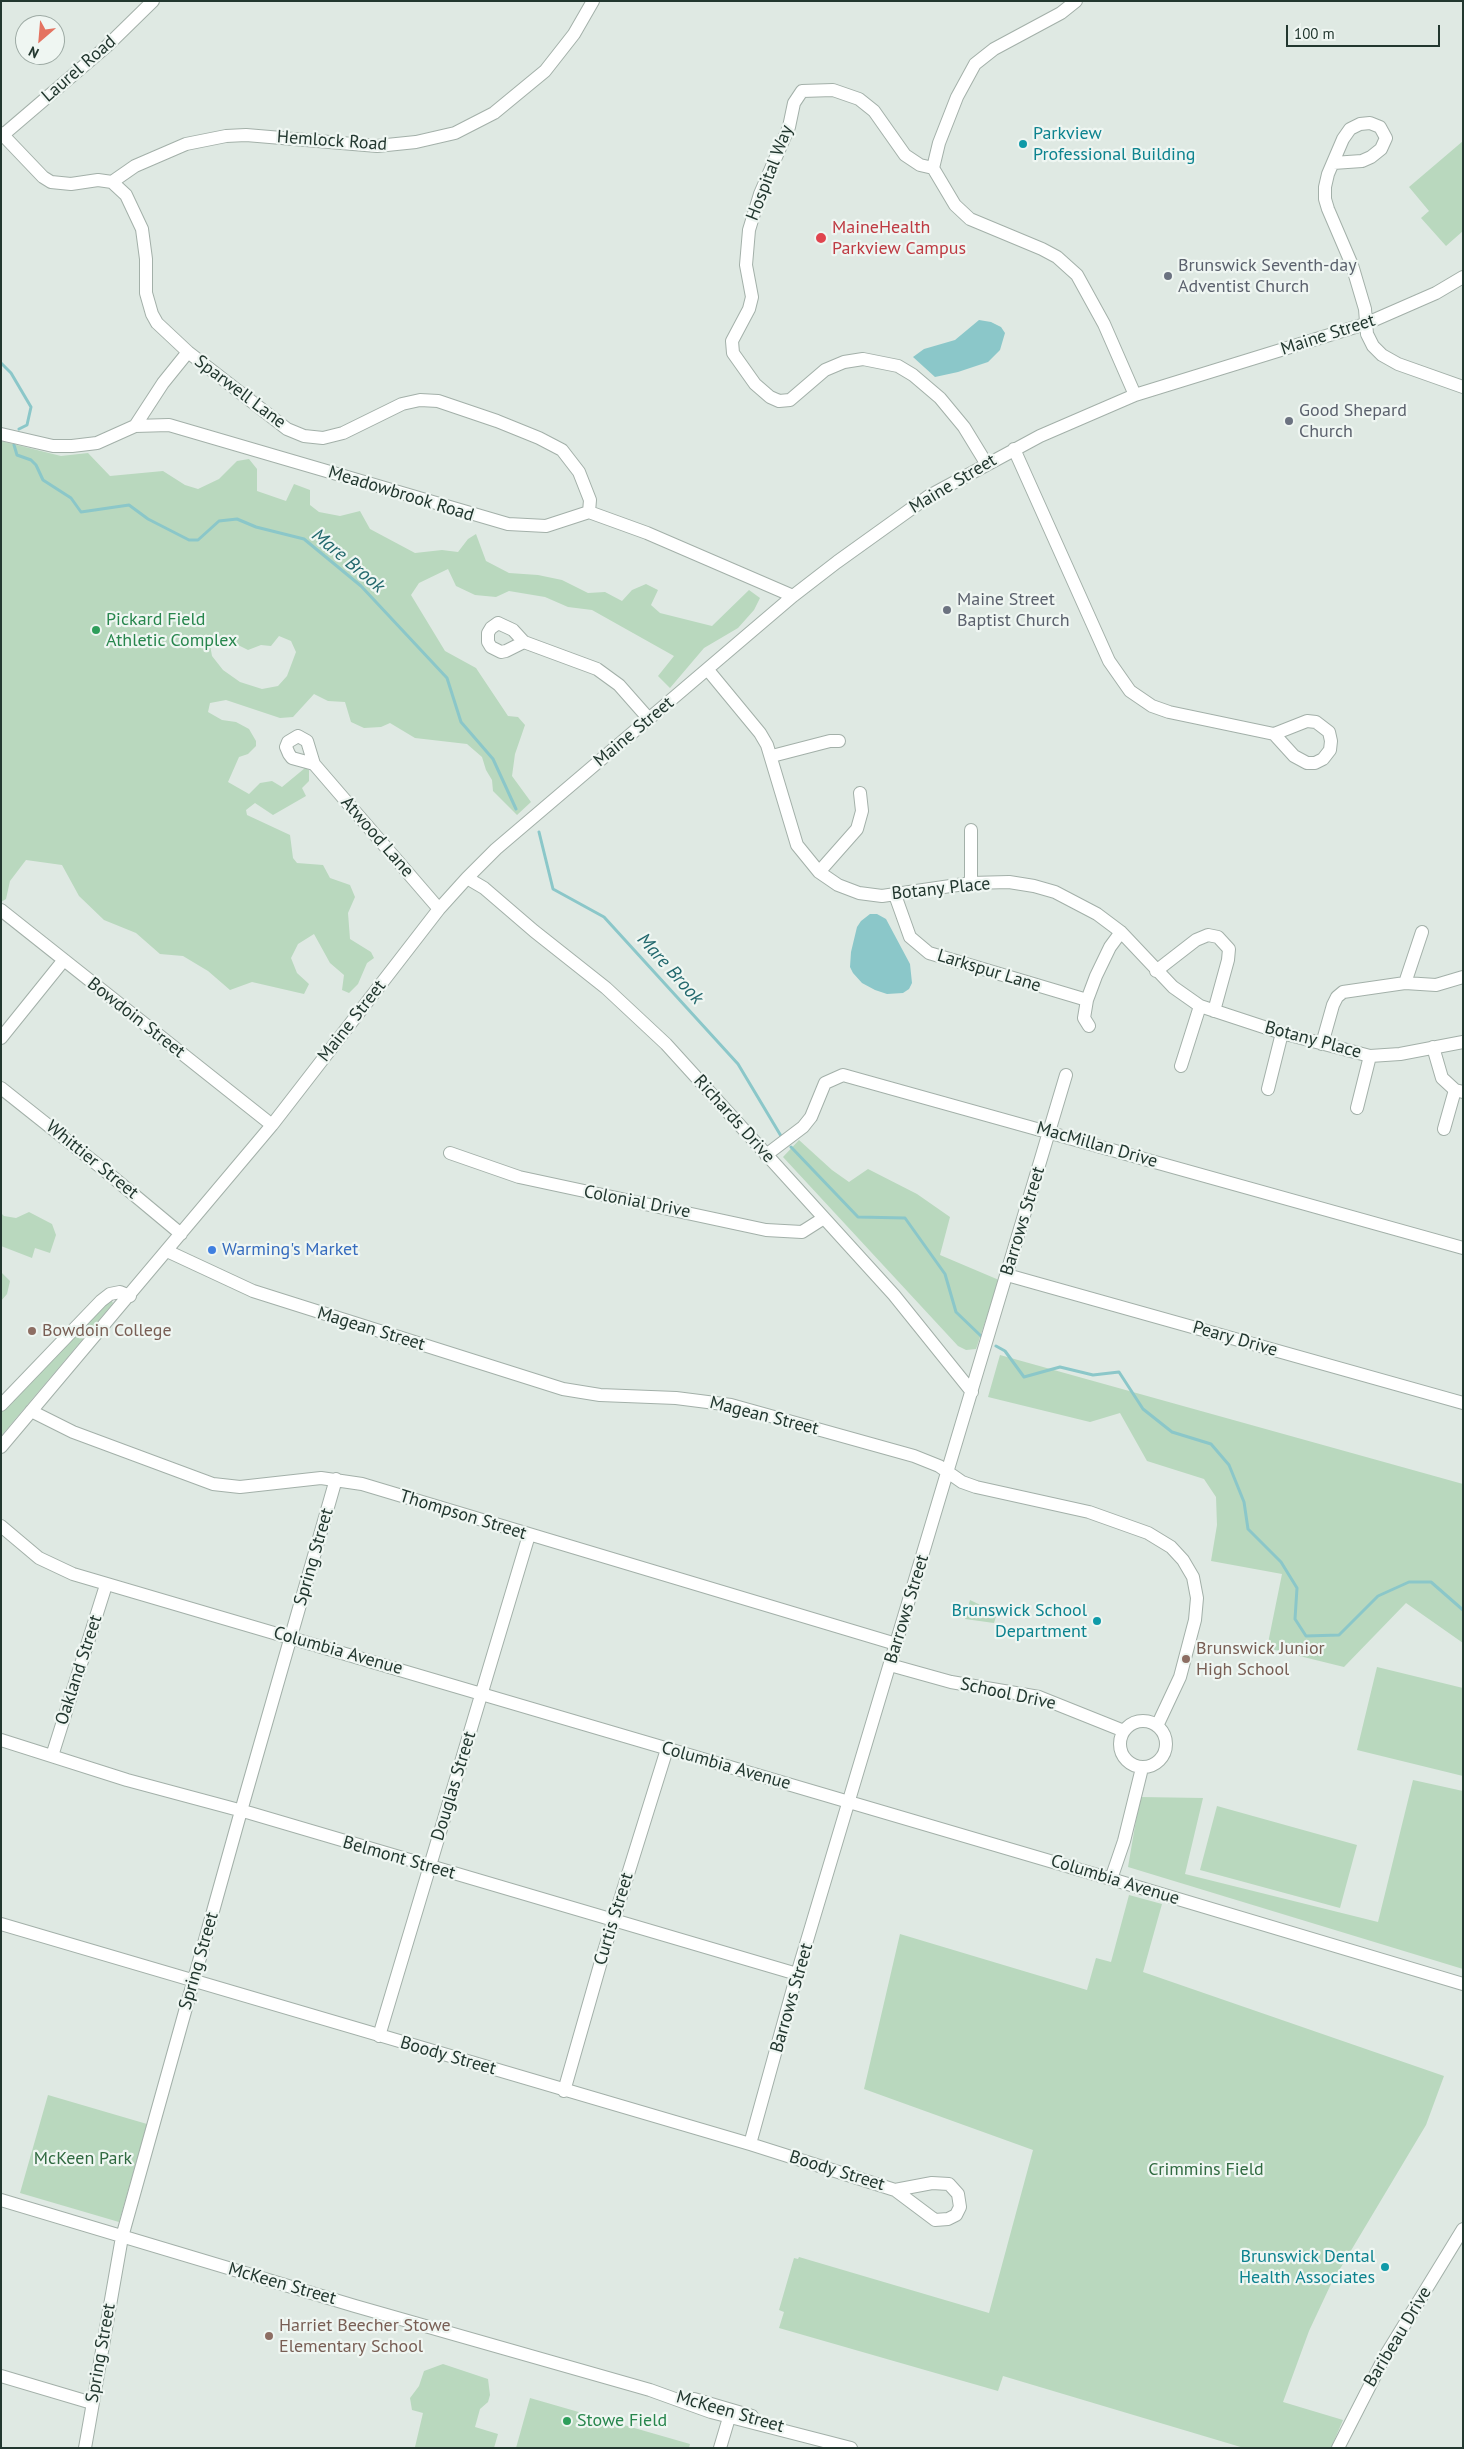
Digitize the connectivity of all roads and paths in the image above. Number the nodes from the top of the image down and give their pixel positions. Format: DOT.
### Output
graph roads {
  1 [pos="153,1"];
  2 [pos="593,1"];
  3 [pos="1076,1"];
  4 [pos="2,134"];
  5 [pos="1333,163"];
  6 [pos="933,168"];
  7 [pos="112,182"];
  8 [pos="1463,277"];
  9 [pos="1365,324"];
  10 [pos="188,352"];
  11 [pos="1463,387"];
  12 [pos="1135,394"];
  13 [pos="135,426"];
  14 [pos="1,434"];
  15 [pos="1014,449"];
  16 [pos="986,463"];
  17 [pos="589,512"];
  18 [pos="793,596"];
  19 [pos="524,642"];
  20 [pos="708,670"];
  21 [pos="649,719"];
  22 [pos="1274,734"];
  23 [pos="839,741"];
  24 [pos="772,756"];
  25 [pos="314,764"];
  26 [pos="860,793"];
  27 [pos="971,830"];
  28 [pos="819,872"];
  29 [pos="467,878"];
  30 [pos="971,883"];
  31 [pos="895,895"];
  32 [pos="439,909"];
  33 [pos="1,910"];
  34 [pos="1120,932"];
  35 [pos="1422,932"];
  36 [pos="63,961"];
  37 [pos="1156,971"];
  38 [pos="1463,977"];
  39 [pos="1405,983"];
  40 [pos="1088,1000"];
  41 [pos="1200,1006"];
  42 [pos="1214,1011"];
  43 [pos="1089,1026"];
  44 [pos="1282,1033"];
  45 [pos="1,1038"];
  46 [pos="1463,1042"];
  47 [pos="1322,1044"];
  48 [pos="1433,1047"];
  49 [pos="1370,1056"];
  50 [pos="1181,1066"];
  51 [pos="1066,1075"];
  52 [pos="1,1088"];
  53 [pos="1268,1089"];
  54 [pos="1459,1091"];
  55 [pos="1358,1108"];
  56 [pos="272,1125"];
  57 [pos="1444,1130"];
  58 [pos="1050,1131"];
  59 [pos="450,1153"];
  60 [pos="766,1155"];
  61 [pos="824,1218"];
  62 [pos="181,1234"];
  63 [pos="1463,1248"];
  64 [pos="167,1251"];
  65 [pos="1007,1275"];
  66 [pos="130,1296"];
  67 [pos="972,1392"];
  68 [pos="1463,1403"];
  69 [pos="1,1405"];
  70 [pos="31,1411"];
  71 [pos="1,1447"];
  72 [pos="948,1473"];
  73 [pos="336,1479"];
  74 [pos="1,1526"];
  75 [pos="529,1535"];
  76 [pos="106,1585"];
  77 [pos="291,1637"];
  78 [pos="896,1644"];
  79 [pos="890,1664"];
  80 [pos="482,1693"];
  81 [pos="1157,1726"];
  82 [pos="1124,1731"];
  83 [pos="1,1740"];
  84 [pos="667,1749"];
  85 [pos="52,1756"];
  86 [pos="1142,1768"];
  87 [pos="851,1802"];
  88 [pos="241,1811"];
  89 [pos="429,1867"];
  90 [pos="1111,1879"];
  91 [pos="614,1920"];
  92 [pos="1,1924"];
  93 [pos="797,1974"];
  94 [pos="193,1981"];
  95 [pos="1463,1984"];
  96 [pos="379,2036"];
  97 [pos="564,2090"];
  98 [pos="750,2144"];
  99 [pos="895,2190"];
  100 [pos="1,2200"];
  101 [pos="1463,2229"];
  102 [pos="122,2237"];
  103 [pos="1,2376"];
  104 [pos="92,2403"];
  105 [pos="731,2413"];
  106 [pos="85,2448"];
  107 [pos="720,2448"];
  108 [pos="850,2448"];
  109 [pos="1338,2448"];
  1 -- 4 [label="street, Laurel Road"];
  2 -- 7 [label="street, Hemlock Road"];
  3 -- 6 [label="street"];
  4 -- 7 [label="street"];
  5 -- 9 [label="street"];
  6 -- 12 [label="street"];
  6 -- 16 [label="street, Hospital Way"];
  7 -- 10 [label="street, Sparwell Lane"];
  8 -- 9 [label="street, Maine Street"];
  9 -- 11 [label="street"];
  9 -- 12 [label="street, Maine Street"];
  10 -- 13 [label="street"];
  10 -- 17 [label="street, Sparwell Lane"];
  12 -- 15 [label="street, Maine Street"];
  13 -- 14 [label="street, Meadowbrook Road"];
  13 -- 17 [label="street, Meadowbrook Road"];
  15 -- 16 [label="street, Maine Street"];
  15 -- 22 [label="street"];
  16 -- 18 [label="street, Maine Street"];
  17 -- 18 [label="street"];
  18 -- 20 [label="street, Maine Street"];
  19 -- 21 [label="street"];
  20 -- 21 [label="street, Maine Street"];
  20 -- 24 [label="street, Botany Place"];
  21 -- 29 [label="street, Maine Street"];
  23 -- 24 [label="street"];
  24 -- 28 [label="street, Botany Place"];
  25 -- 32 [label="street, Atwood Lane"];
  26 -- 28 [label="street"];
  27 -- 30 [label="street"];
  28 -- 31 [label="street, Botany Place"];
  29 -- 32 [label="street, Maine Street"];
  29 -- 60 [label="street, Richards Drive"];
  30 -- 31 [label="street, Botany Place"];
  30 -- 34 [label="street, Botany Place"];
  31 -- 40 [label="street, Larkspur Lane"];
  32 -- 56 [label="street, Maine Street"];
  33 -- 36 [label="street, Bowdoin Street"];
  34 -- 37 [label="street, Botany Place"];
  34 -- 40 [label="street"];
  35 -- 39 [label="street"];
  36 -- 45 [label="street"];
  36 -- 56 [label="street, Bowdoin Street"];
  37 -- 41 [label="street, Botany Place"];
  37 -- 42 [label="street"];
  38 -- 39 [label="street"];
  39 -- 47 [label="street"];
  40 -- 43 [label="street"];
  41 -- 42 [label="street, Botany Place"];
  41 -- 50 [label="street"];
  42 -- 44 [label="street, Botany Place"];
  44 -- 47 [label="street, Botany Place"];
  44 -- 53 [label="street"];
  46 -- 48 [label="street, Botany Place"];
  47 -- 49 [label="street, Botany Place"];
  48 -- 49 [label="street, Botany Place"];
  48 -- 54 [label="street"];
  49 -- 55 [label="street"];
  51 -- 58 [label="street, Barrows Street"];
  52 -- 62 [label="street, Whittier Street"];
  54 -- 57 [label="street"];
  56 -- 62 [label="street, Maine Street"];
  58 -- 60 [label="street, MacMillan Drive"];
  58 -- 63 [label="street, MacMillan Drive"];
  58 -- 65 [label="street, Barrows Street"];
  59 -- 61 [label="street, Colonial Drive"];
  60 -- 61 [label="street, Richards Drive"];
  61 -- 67 [label="street, Richards Drive"];
  62 -- 64 [label="street, Maine Street"];
  64 -- 66 [label="street, Maine Street"];
  64 -- 72 [label="street, Magean Street"];
  65 -- 67 [label="street, Barrows Street"];
  65 -- 68 [label="street, Peary Drive"];
  66 -- 69 [label="street"];
  66 -- 70 [label="street, Maine Street"];
  67 -- 72 [label="street, Barrows Street"];
  70 -- 71 [label="street, Maine Street"];
  70 -- 73 [label="street, Thompson Street"];
  72 -- 78 [label="street, Barrows Street"];
  72 -- 81 [label="street, Magean Street"];
  73 -- 75 [label="street, Thompson Street"];
  73 -- 77 [label="street, Spring Street"];
  74 -- 76 [label="street, Columbia Avenue"];
  75 -- 78 [label="street, Thompson Street"];
  75 -- 80 [label="street, Douglas Street"];
  76 -- 77 [label="street, Columbia Avenue"];
  76 -- 85 [label="street, Oakland Street"];
  77 -- 80 [label="street, Columbia Avenue"];
  77 -- 88 [label="street, Spring Street"];
  78 -- 79 [label="street, Barrows Street"];
  79 -- 82 [label="street, School Drive"];
  79 -- 87 [label="street, Barrows Street"];
  80 -- 84 [label="street, Columbia Avenue"];
  80 -- 89 [label="street, Douglas Street"];
  81 -- 82 [label="street"];
  81 -- 86 [label="street"];
  82 -- 86 [label="street"];
  83 -- 85 [label="street, Belmont Street"];
  84 -- 87 [label="street, Columbia Avenue"];
  84 -- 91 [label="street, Curtis Street"];
  85 -- 88 [label="street, Belmont Street"];
  86 -- 90 [label="street"];
  87 -- 90 [label="street, Columbia Avenue"];
  87 -- 93 [label="street, Barrows Street"];
  88 -- 89 [label="street, Belmont Street"];
  88 -- 94 [label="street, Spring Street"];
  89 -- 91 [label="street, Belmont Street"];
  89 -- 96 [label="street, Douglas Street"];
  90 -- 95 [label="street, Columbia Avenue"];
  91 -- 93 [label="street, Belmont Street"];
  91 -- 97 [label="street, Curtis Street"];
  92 -- 94 [label="street, Boody Street"];
  93 -- 98 [label="street, Barrows Street"];
  94 -- 96 [label="street, Boody Street"];
  94 -- 102 [label="street, Spring Street"];
  96 -- 97 [label="street, Boody Street"];
  97 -- 98 [label="street, Boody Street"];
  98 -- 99 [label="street, Boody Street"];
  99 -- 99 [label="street, Boody Street"];
  100 -- 102 [label="street, McKeen Street"];
  101 -- 109 [label="street, Baribeau Drive"];
  102 -- 104 [label="street, Spring Street"];
  102 -- 105 [label="street, McKeen Street"];
  103 -- 104 [label="street"];
  104 -- 106 [label="street, Spring Street"];
  105 -- 107 [label="street"];
  105 -- 108 [label="street, McKeen Street"];
}
